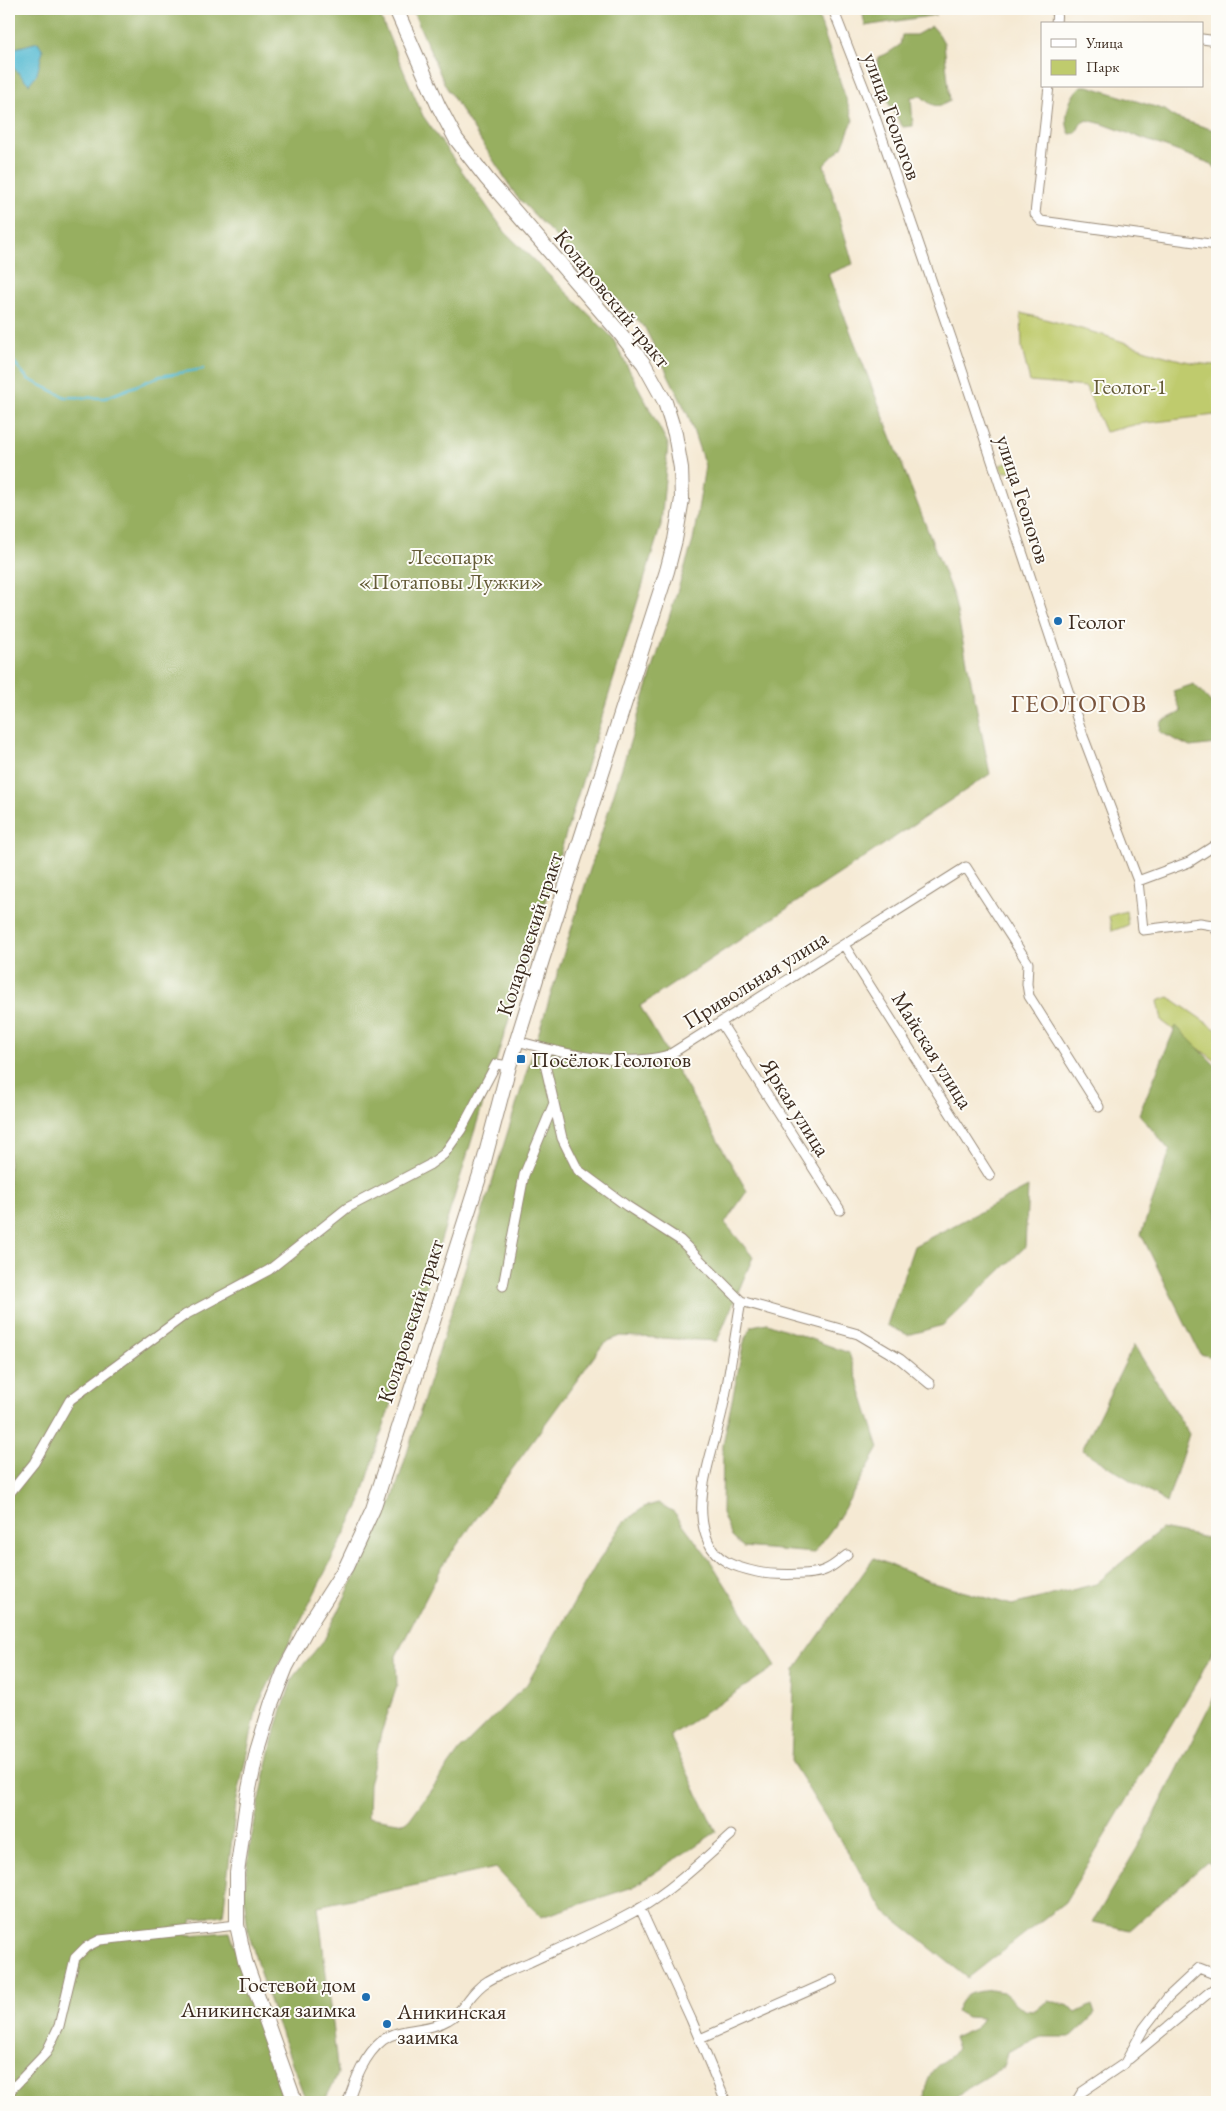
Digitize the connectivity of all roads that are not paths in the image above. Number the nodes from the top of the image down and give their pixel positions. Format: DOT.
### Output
graph roads {
  1 [pos="396,9"];
  2 [pos="834,9"];
  3 [pos="1058,9"];
  4 [pos="1058,22"];
  5 [pos="1204,39"];
  6 [pos="1217,40"];
  7 [pos="1049,88"];
  8 [pos="1217,245"];
  9 [pos="1217,844"];
  10 [pos="1138,881"];
  11 [pos="1217,931"];
  12 [pos="844,944"];
  13 [pos="722,1023"];
  14 [pos="517,1041"];
  15 [pos="548,1049"];
  16 [pos="509,1066"];
  17 [pos="554,1103"];
  18 [pos="1099,1107"];
  19 [pos="990,1176"];
  20 [pos="840,1210"];
  21 [pos="503,1286"];
  22 [pos="740,1301"];
  23 [pos="930,1384"];
  24 [pos="9,1494"];
  25 [pos="847,1555"];
  26 [pos="731,1835"];
  27 [pos="640,1908"];
  28 [pos="236,1925"];
  29 [pos="1217,1975"];
  30 [pos="833,1980"];
  31 [pos="1217,1986"];
  32 [pos="700,2039"];
  33 [pos="1125,2062"];
  34 [pos="9,2092"];
  35 [pos="726,2100"];
  36 [pos="295,2102"];
  37 [pos="348,2102"];
  38 [pos="1076,2102"];
  1 -- 14 [label="street, Коларовский тракт"];
  2 -- 10 [label="street, улица Геологов"];
  3 -- 4 [label="street"];
  5 -- 6 [label="street"];
  7 -- 8 [label="street"];
  9 -- 10 [label="street"];
  10 -- 11 [label="street, улица Геологов"];
  12 -- 13 [label="street, Привольная улица"];
  12 -- 18 [label="street, Привольная улица"];
  12 -- 19 [label="street, Майская улица"];
  13 -- 15 [label="street, Привольная улица"];
  13 -- 20 [label="street, Яркая улица"];
  14 -- 15 [label="street, Привольная улица"];
  14 -- 16 [label="street, Коларовский тракт"];
  15 -- 17 [label="street"];
  16 -- 24 [label="street"];
  16 -- 28 [label="street, Коларовский тракт"];
  17 -- 21 [label="street"];
  17 -- 22 [label="street"];
  22 -- 23 [label="street"];
  22 -- 25 [label="street"];
  26 -- 27 [label="street"];
  27 -- 32 [label="street"];
  27 -- 37 [label="street"];
  28 -- 34 [label="street"];
  28 -- 36 [label="street, Коларовский тракт"];
  29 -- 33 [label="street"];
  30 -- 32 [label="street"];
  31 -- 33 [label="street"];
  32 -- 35 [label="street"];
  33 -- 38 [label="street"];
}
